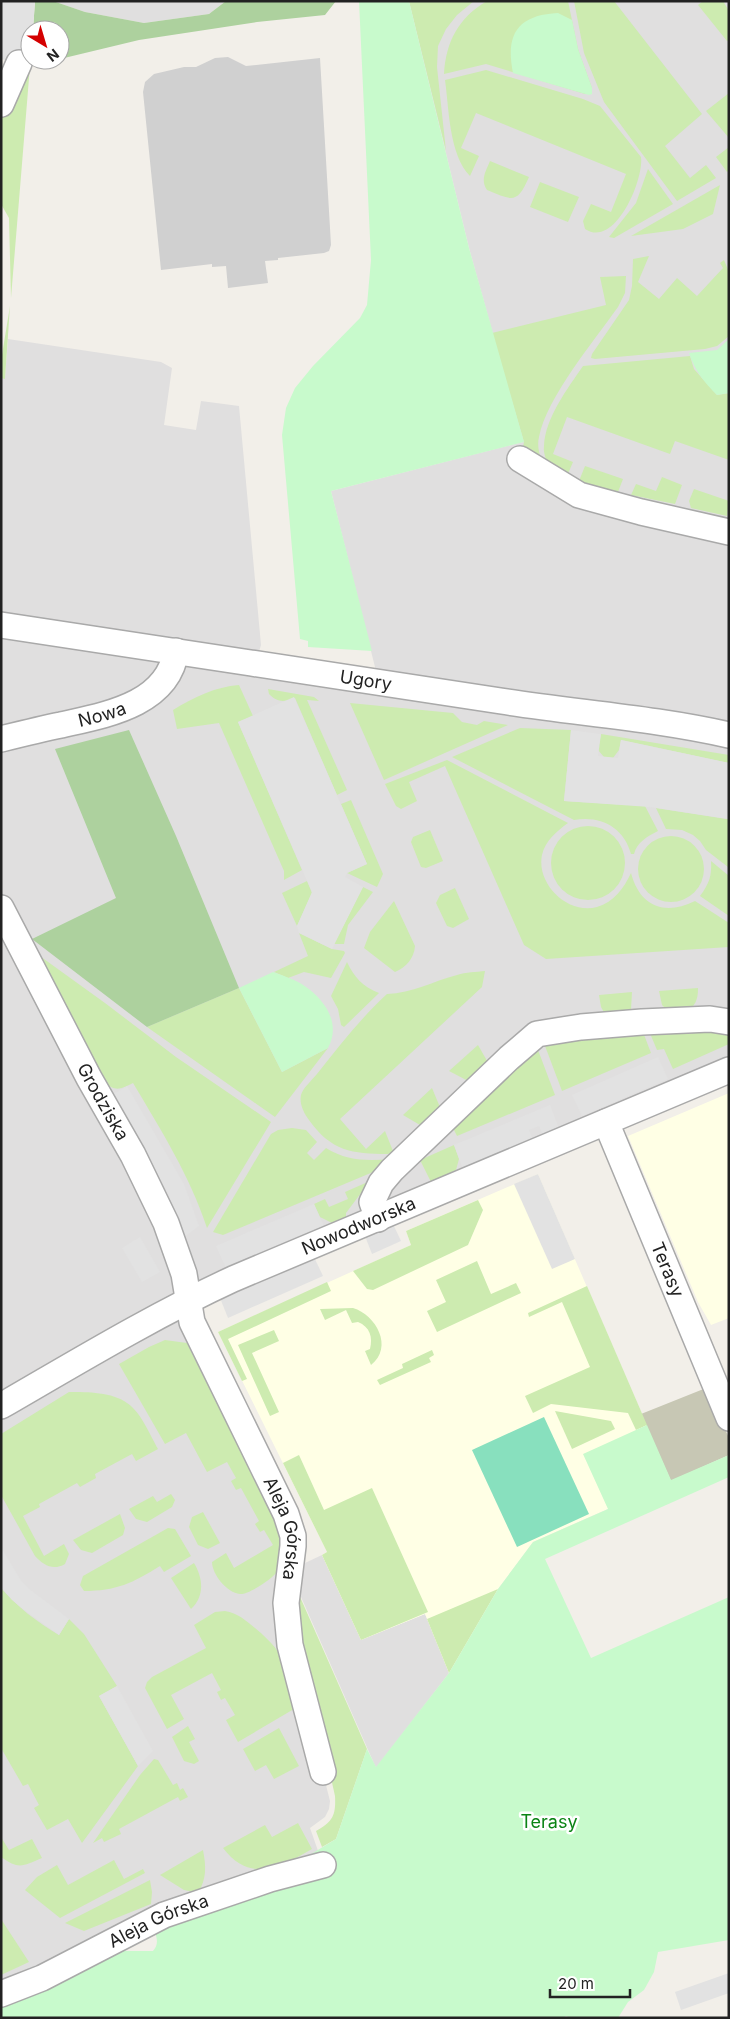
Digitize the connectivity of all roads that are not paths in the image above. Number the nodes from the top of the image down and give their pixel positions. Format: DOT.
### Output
graph roads {
  1 [pos="19,63"];
  2 [pos="1,104"];
  3 [pos="520,459"];
  4 [pos="729,532"];
  5 [pos="1,625"];
  6 [pos="176,651"];
  7 [pos="729,735"];
  8 [pos="1,739"];
  9 [pos="1,908"];
  10 [pos="729,1022"];
  11 [pos="729,1070"];
  12 [pos="606,1122"];
  13 [pos="378,1219"];
  14 [pos="188,1300"];
  15 [pos="1,1406"];
  16 [pos="729,1418"];
  17 [pos="323,1772"];
  18 [pos="323,1865"];
  19 [pos="1,1994"];
  1 -- 2 [label="street"];
  3 -- 4 [label="street"];
  5 -- 6 [label="street, Ugory"];
  6 -- 7 [label="street, Ugory"];
  6 -- 8 [label="street, Nowa"];
  9 -- 14 [label="street, Grodziska"];
  10 -- 13 [label="street"];
  11 -- 12 [label="street, Nowodworska"];
  12 -- 13 [label="street, Nowodworska"];
  12 -- 16 [label="street, Terasy"];
  13 -- 14 [label="street, Nowodworska"];
  14 -- 15 [label="street, Nowodworska"];
  14 -- 17 [label="street, Aleja Górska"];
  18 -- 19 [label="street, Aleja Górska"];
}
